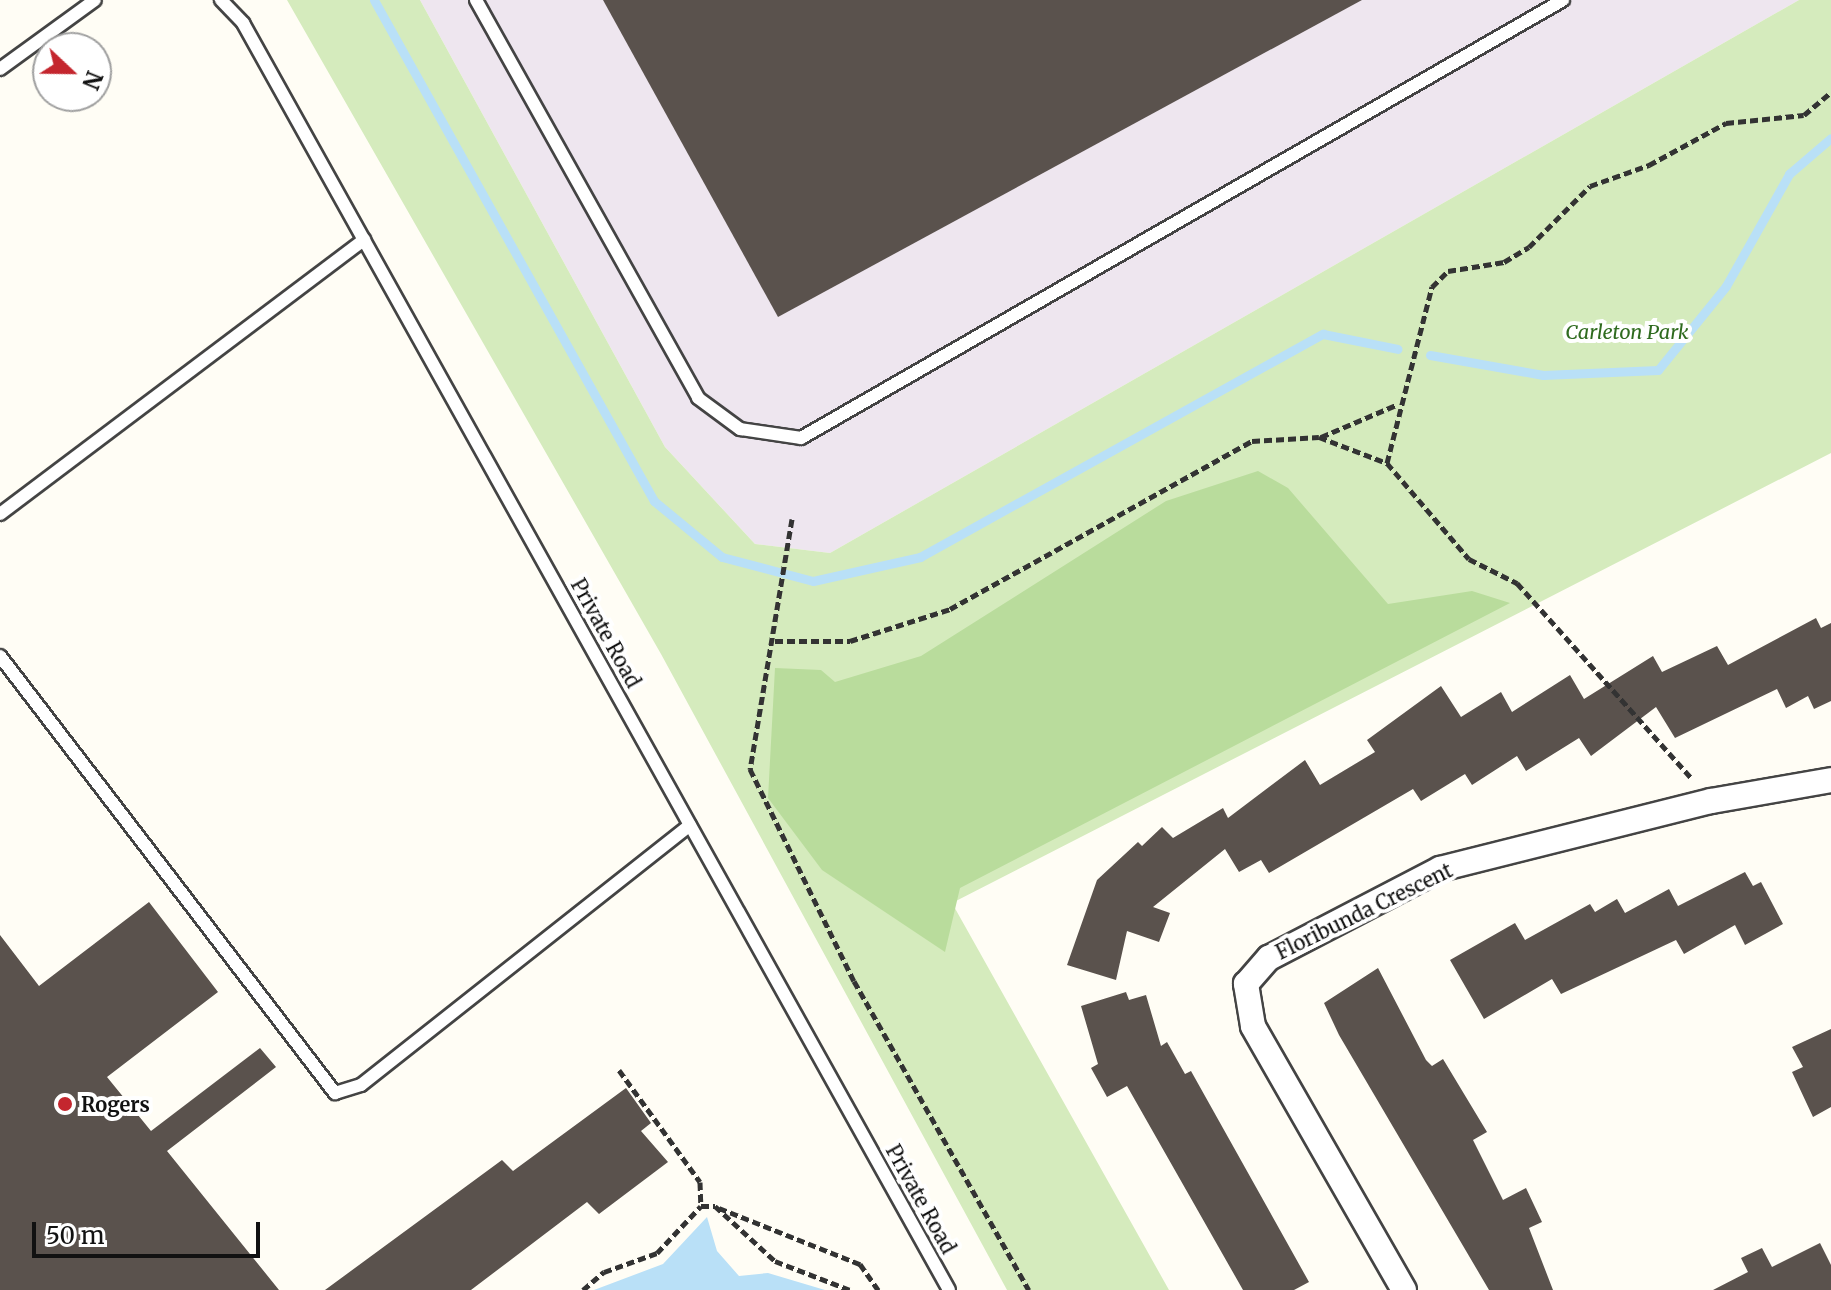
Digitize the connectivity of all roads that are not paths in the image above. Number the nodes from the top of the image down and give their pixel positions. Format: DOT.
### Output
graph roads {
  1 [pos="95,0"];
  2 [pos="221,0"];
  3 [pos="476,0"];
  4 [pos="1563,0"];
  5 [pos="0,69"];
  6 [pos="364,240"];
  7 [pos="0,514"];
  8 [pos="0,656"];
  9 [pos="1831,780"];
  10 [pos="690,825"];
  11 [pos="949,1290"];
  12 [pos="1404,1290"];
  1 -- 5 [label="lane"];
  2 -- 6 [label="lane, Private Road"];
  3 -- 4 [label="lane"];
  6 -- 7 [label="lane"];
  6 -- 10 [label="lane, Private Road"];
  8 -- 10 [label="lane"];
  9 -- 12 [label="street, Floribunda Crescent"];
  10 -- 11 [label="lane, Private Road"];
}
